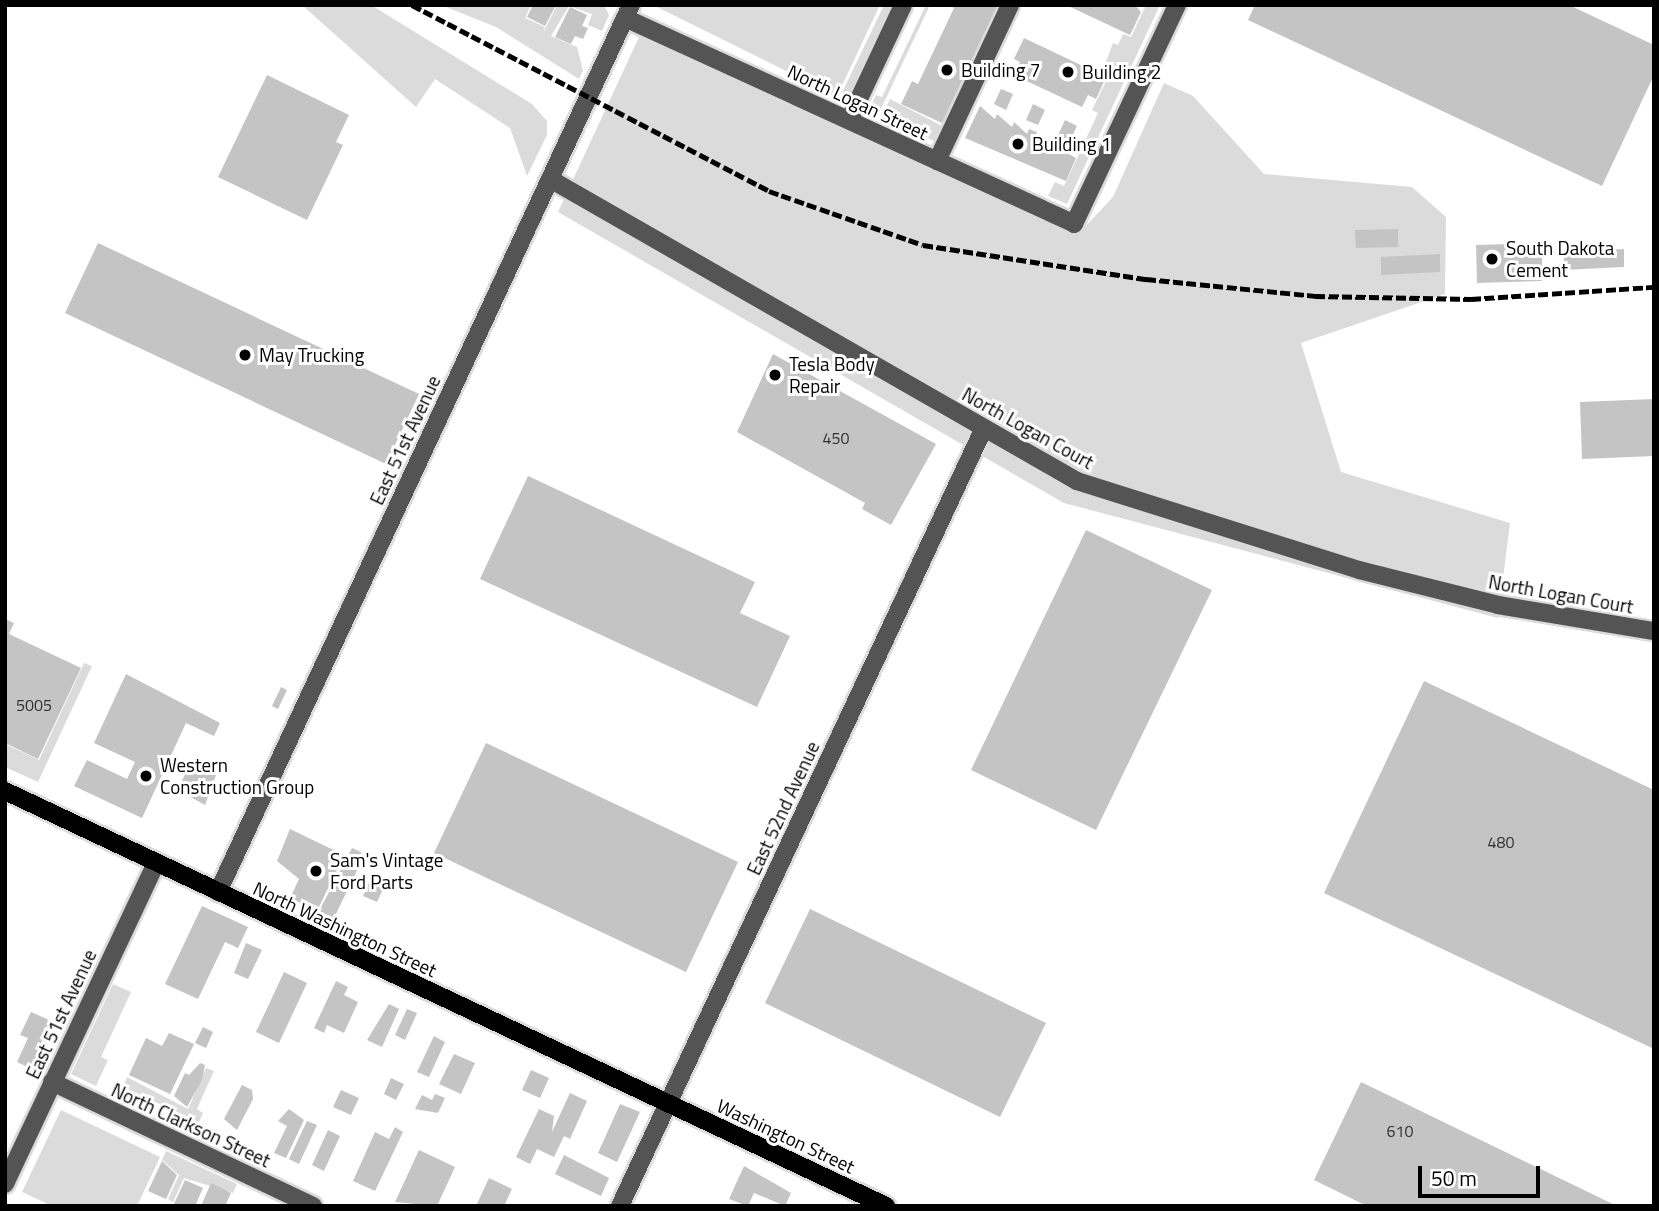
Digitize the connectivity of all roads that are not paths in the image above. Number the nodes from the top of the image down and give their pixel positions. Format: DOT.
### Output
graph roads {
  1 [pos="903,5"];
  2 [pos="1010,5"];
  3 [pos="1177,5"];
  4 [pos="626,9"];
  5 [pos="849,121"];
  6 [pos="937,161"];
  7 [pos="550,179"];
  8 [pos="984,428"];
  9 [pos="1654,631"];
  10 [pos="5,791"];
  11 [pos="156,863"];
  12 [pos="218,892"];
  13 [pos="52,1082"];
  14 [pos="667,1104"];
  15 [pos="5,1184"];
  16 [pos="313,1206"];
  17 [pos="620,1206"];
  18 [pos="886,1206"];
  1 -- 5 [label="street"];
  2 -- 6 [label="street"];
  3 -- 6 [label="street, North Logan Street"];
  4 -- 5 [label="street, North Logan Street"];
  4 -- 7 [label="street, East 51st Avenue"];
  5 -- 6 [label="street, North Logan Street"];
  7 -- 8 [label="street, North Logan Court"];
  7 -- 12 [label="street, East 51st Avenue"];
  8 -- 9 [label="street, North Logan Court"];
  8 -- 14 [label="street, East 52nd Avenue"];
  10 -- 11 [label="main road, North Washington Street"];
  11 -- 12 [label="main road, North Washington Street"];
  11 -- 13 [label="street, East 51st Avenue"];
  12 -- 14 [label="main road, North Washington Street"];
  13 -- 15 [label="street, East 51st Avenue"];
  13 -- 16 [label="street, North Clarkson Street"];
  14 -- 17 [label="street, East 52nd Avenue"];
  14 -- 18 [label="main road, Washington Street"];
}
